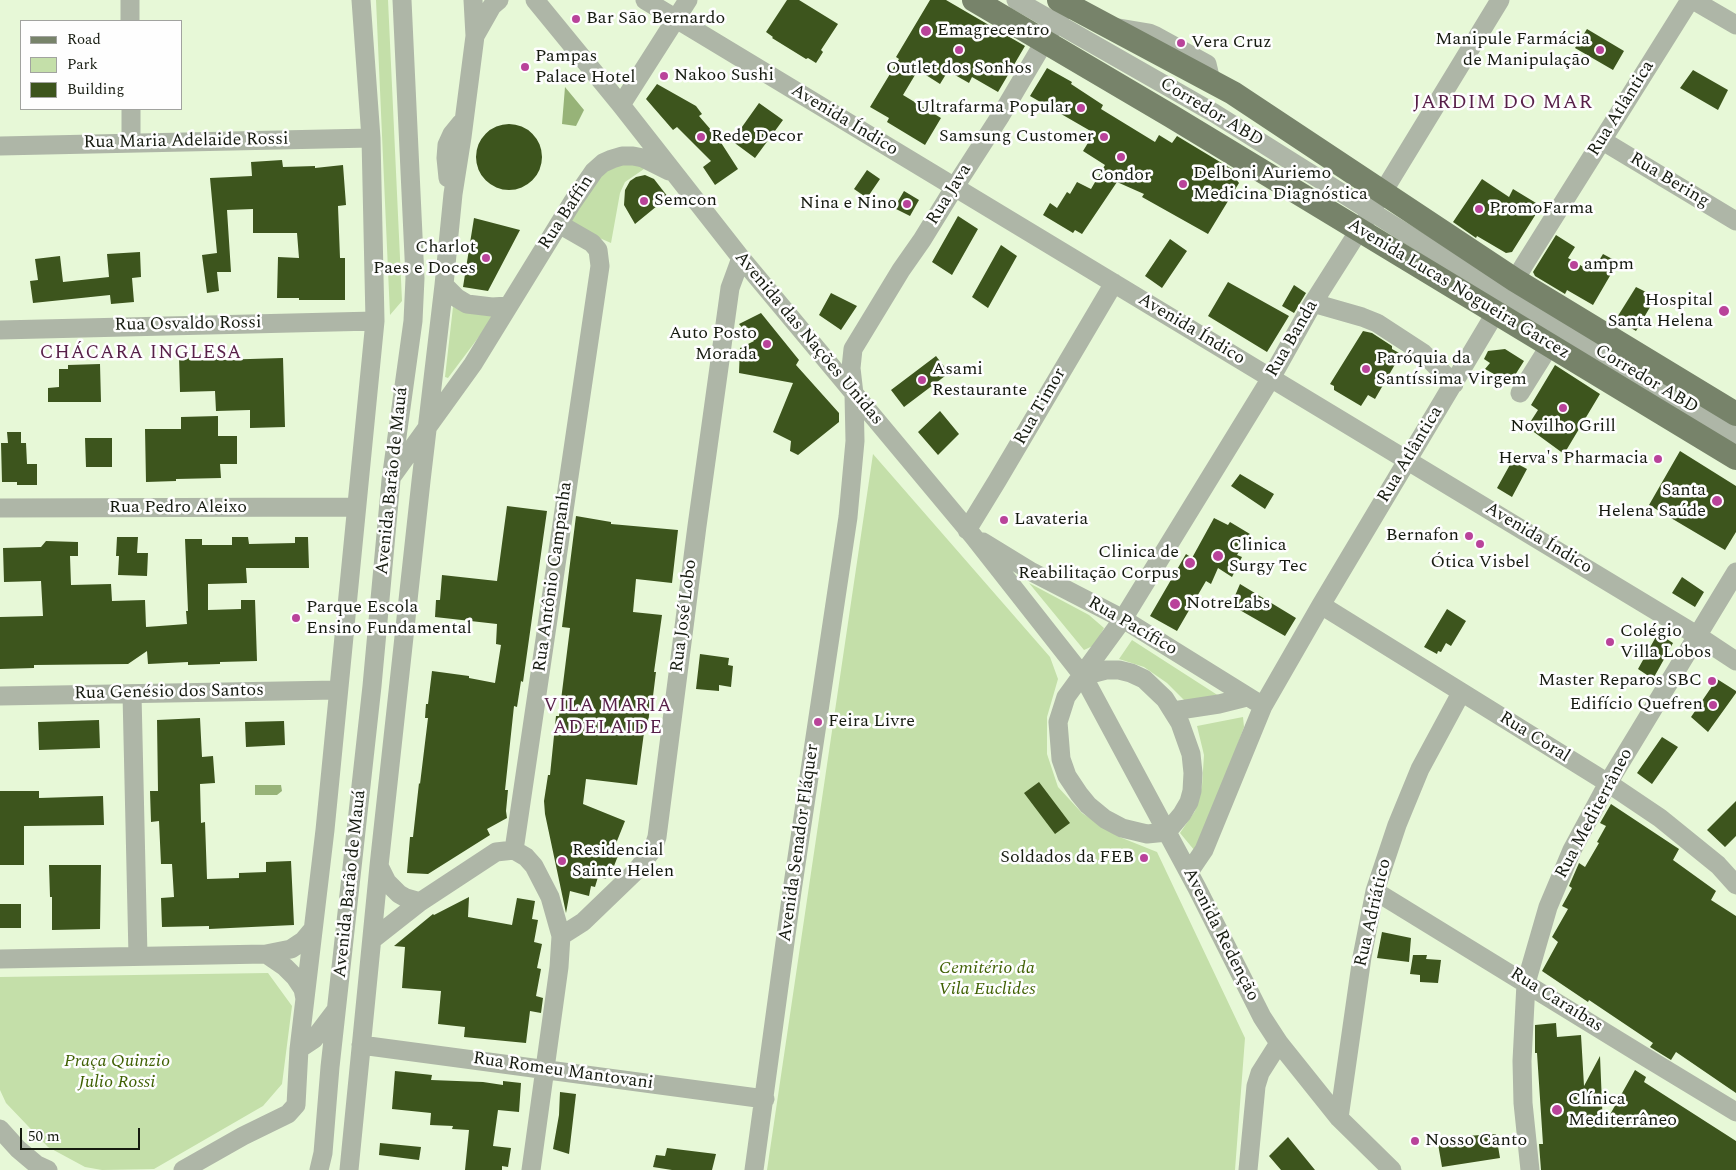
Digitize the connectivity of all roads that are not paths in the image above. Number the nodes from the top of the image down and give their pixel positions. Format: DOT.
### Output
graph roads {
  1 [pos="130,0"];
  2 [pos="361,0"];
  3 [pos="402,0"];
  4 [pos="474,0"];
  5 [pos="499,0"];
  6 [pos="535,0"];
  7 [pos="645,0"];
  8 [pos="688,0"];
  9 [pos="974,0"];
  10 [pos="1016,0"];
  11 [pos="1500,0"];
  12 [pos="1692,0"];
  13 [pos="1058,14"];
  14 [pos="676,19"];
  15 [pos="130,20"];
  16 [pos="1736,25"];
  17 [pos="475,36"];
  18 [pos="622,105"];
  19 [pos="131,110"];
  20 [pos="371,138"];
  21 [pos="1603,140"];
  22 [pos="131,143"];
  23 [pos="0,146"];
  24 [pos="676,175"];
  25 [pos="954,188"];
  26 [pos="1378,201"];
  27 [pos="1736,222"];
  28 [pos="559,224"];
  29 [pos="1359,230"];
  30 [pos="741,258"];
  31 [pos="1114,283"];
  32 [pos="444,285"];
  33 [pos="1506,296"];
  34 [pos="1313,303"];
  35 [pos="508,306"];
  36 [pos="375,321"];
  37 [pos="0,330"];
  38 [pos="1550,345"];
  39 [pos="1271,378"];
  40 [pos="1454,384"];
  41 [pos="1520,393"];
  42 [pos="854,394"];
  43 [pos="1736,414"];
  44 [pos="427,427"];
  45 [pos="365,429"];
  46 [pos="397,434"];
  47 [pos="1736,435"];
  48 [pos="1736,458"];
  49 [pos="1408,461"];
  50 [pos="391,478"];
  51 [pos="356,507"];
  52 [pos="0,508"];
  53 [pos="848,517"];
  54 [pos="970,533"];
  55 [pos="1736,572"];
  56 [pos="1321,606"];
  57 [pos="1123,619"];
  58 [pos="1698,636"];
  59 [pos="1736,661"];
  60 [pos="1083,676"];
  61 [pos="337,690"];
  62 [pos="1461,693"];
  63 [pos="132,694"];
  64 [pos="0,696"];
  65 [pos="1255,702"];
  66 [pos="1173,711"];
  67 [pos="1608,783"];
  68 [pos="1167,832"];
  69 [pos="514,850"];
  70 [pos="379,866"];
  71 [pos="1189,872"];
  72 [pos="1736,885"];
  73 [pos="1375,890"];
  74 [pos="420,902"];
  75 [pos="137,913"];
  76 [pos="314,929"];
  77 [pos="560,936"];
  78 [pos="373,939"];
  79 [pos="266,954"];
  80 [pos="138,956"];
  81 [pos="159,956"];
  82 [pos="0,959"];
  83 [pos="1526,983"];
  84 [pos="305,1000"];
  85 [pos="338,1009"];
  86 [pos="1280,1044"];
  87 [pos="361,1045"];
  88 [pos="300,1048"];
  89 [pos="545,1070"];
  90 [pos="765,1099"];
  91 [pos="1736,1112"];
  92 [pos="1339,1118"];
  93 [pos="0,1129"];
  94 [pos="48,1170"];
  95 [pos="183,1170"];
  96 [pos="319,1170"];
  97 [pos="349,1170"];
  98 [pos="531,1170"];
  99 [pos="754,1170"];
  100 [pos="1248,1170"];
  101 [pos="1392,1170"];
  102 [pos="1530,1170"];
  1 -- 15 [label="street"];
  2 -- 20 [label="street, Avenida Barão de Mauá"];
  3 -- 46 [label="street, Avenida Barão de Mauá"];
  4 -- 17 [label="street, Avenida Barão de Mauá"];
  5 -- 17 [label="street, Avenida Barão de Mauá"];
  6 -- 18 [label="street, Avenida das Nações Unidas"];
  7 -- 14 [label="street, Avenida Índico"];
  8 -- 14 [label="street"];
  9 -- 13 [label="main road, Avenida Lucas Nogueira Garcez"];
  10 -- 13 [label="street, Corredor ABD"];
  11 -- 26 [label="street, Rua Banda"];
  12 -- 16 [label="street"];
  12 -- 21 [label="street, Rua Atlântica"];
  13 -- 25 [label="street, Rua Java"];
  13 -- 26 [label="street, Corredor ABD"];
  13 -- 26 [label="main road, Avenida Lucas Nogueira Garcez"];
  13 -- 29 [label="main road, Avenida Lucas Nogueira Garcez"];
  14 -- 18 [label="street"];
  14 -- 25 [label="street, Avenida Índico"];
  17 -- 32 [label="street, Avenida Barão de Mauá"];
  18 -- 24 [label="street, Avenida das Nações Unidas"];
  19 -- 22 [label="street"];
  20 -- 22 [label="street, Rua Maria Adelaide Rossi"];
  20 -- 36 [label="street, Avenida Barão de Mauá"];
  21 -- 27 [label="street, Rua Bering"];
  21 -- 33 [label="street, Rua Atlântica"];
  22 -- 23 [label="street, Rua Maria Adelaide Rossi"];
  24 -- 28 [label="street, Rua Baffin"];
  24 -- 30 [label="street, Avenida das Nações Unidas"];
  25 -- 31 [label="street, Avenida Índico"];
  25 -- 42 [label="street, Rua Java"];
  26 -- 29 [label="street, Rua Banda"];
  26 -- 33 [label="main road, Avenida Lucas Nogueira Garcez"];
  28 -- 35 [label="street, Rua Baffin"];
  28 -- 69 [label="street, Rua Antônio Campanha"];
  29 -- 33 [label="main road, Avenida Lucas Nogueira Garcez"];
  29 -- 34 [label="street, Rua Banda"];
  30 -- 42 [label="street, Avenida das Nações Unidas"];
  30 -- 77 [label="street, Rua José Lobo"];
  31 -- 39 [label="street, Avenida Índico"];
  31 -- 54 [label="street, Rua Timor"];
  32 -- 35 [label="street"];
  32 -- 44 [label="street, Avenida Barão de Mauá"];
  33 -- 38 [label="main road, Avenida Lucas Nogueira Garcez"];
  33 -- 40 [label="street, Rua Atlântica"];
  33 -- 43 [label="main road, Avenida Lucas Nogueira Garcez"];
  33 -- 47 [label="street, Corredor ABD"];
  34 -- 39 [label="street, Rua Banda"];
  34 -- 40 [label="street"];
  35 -- 44 [label="street, Rua Baffin"];
  36 -- 37 [label="street, Rua Osvaldo Rossi"];
  36 -- 45 [label="street, Avenida Barão de Mauá"];
  38 -- 41 [label="street"];
  38 -- 48 [label="main road, Avenida Lucas Nogueira Garcez"];
  39 -- 49 [label="street, Avenida Índico"];
  39 -- 57 [label="street, Rua Banda"];
  40 -- 49 [label="street, Rua Atlântica"];
  42 -- 53 [label="street, Rua Java"];
  42 -- 54 [label="street, Avenida das Nações Unidas"];
  44 -- 50 [label="street, Rua Baffin"];
  44 -- 70 [label="street, Avenida Barão de Mauá"];
  45 -- 46 [label="street"];
  45 -- 51 [label="street, Avenida Barão de Mauá"];
  46 -- 50 [label="street, Avenida Barão de Mauá"];
  49 -- 56 [label="street, Rua Atlântica"];
  49 -- 58 [label="street, Avenida Índico"];
  50 -- 85 [label="street, Avenida Barão de Mauá"];
  51 -- 52 [label="street, Rua Pedro Aleixo"];
  51 -- 61 [label="street, Avenida Barão de Mauá"];
  53 -- 90 [label="street, Avenida Senador Fláquer"];
  54 -- 57 [label="street, Rua Pacífico"];
  54 -- 60 [label="street, Avenida das Nações Unidas"];
  55 -- 58 [label="street, Rua Mediterrâneo"];
  56 -- 62 [label="street, Rua Coral"];
  56 -- 65 [label="street, Rua Atlântica"];
  57 -- 60 [label="street, Rua Banda"];
  57 -- 65 [label="street, Rua Pacífico"];
  58 -- 59 [label="street, Avenida Índico"];
  58 -- 67 [label="street, Rua Mediterrâneo"];
  60 -- 66 [label="street"];
  60 -- 68 [label="street, Avenida Redenção"];
  60 -- 68 [label="street, Rua Banda"];
  61 -- 63 [label="street, Rua Genésio dos Santos"];
  61 -- 76 [label="street, Avenida Barão de Mauá"];
  62 -- 67 [label="street, Rua Coral"];
  62 -- 73 [label="street, Rua Adriático"];
  63 -- 64 [label="street, Rua Genésio dos Santos"];
  63 -- 75 [label="street"];
  65 -- 66 [label="street"];
  65 -- 71 [label="street, Rua Atlântica"];
  66 -- 68 [label="street"];
  67 -- 72 [label="street, Rua Coral"];
  67 -- 83 [label="street, Rua Mediterrâneo"];
  68 -- 71 [label="street, Avenida Redenção"];
  69 -- 74 [label="street"];
  69 -- 77 [label="street"];
  70 -- 74 [label="street"];
  70 -- 78 [label="street, Avenida Barão de Mauá"];
  71 -- 86 [label="street, Avenida Redenção"];
  73 -- 83 [label="street, Rua Caraíbas"];
  73 -- 92 [label="street, Rua Adriático"];
  74 -- 78 [label="street"];
  75 -- 80 [label="street"];
  75 -- 81 [label="street"];
  76 -- 79 [label="street"];
  76 -- 84 [label="street, Avenida Barão de Mauá"];
  77 -- 89 [label="street"];
  78 -- 87 [label="street, Avenida Barão de Mauá"];
  79 -- 81 [label="street"];
  79 -- 84 [label="street"];
  80 -- 81 [label="street"];
  80 -- 82 [label="street"];
  83 -- 91 [label="street, Rua Caraíbas"];
  83 -- 102 [label="street, Rua Mediterrâneo"];
  84 -- 88 [label="street, Avenida Barão de Mauá"];
  85 -- 88 [label="street"];
  85 -- 96 [label="street, Avenida Barão de Mauá"];
  86 -- 92 [label="street, Avenida Redenção"];
  86 -- 100 [label="street"];
  87 -- 89 [label="street, Rua Romeu Mantovani"];
  87 -- 97 [label="street, Avenida Barão de Mauá"];
  88 -- 95 [label="street, Avenida Barão de Mauá"];
  89 -- 90 [label="street, Rua Romeu Mantovani"];
  89 -- 98 [label="street"];
  90 -- 99 [label="street, Avenida Senador Fláquer"];
  92 -- 101 [label="street, Avenida Redenção"];
  93 -- 94 [label="street"];
}
